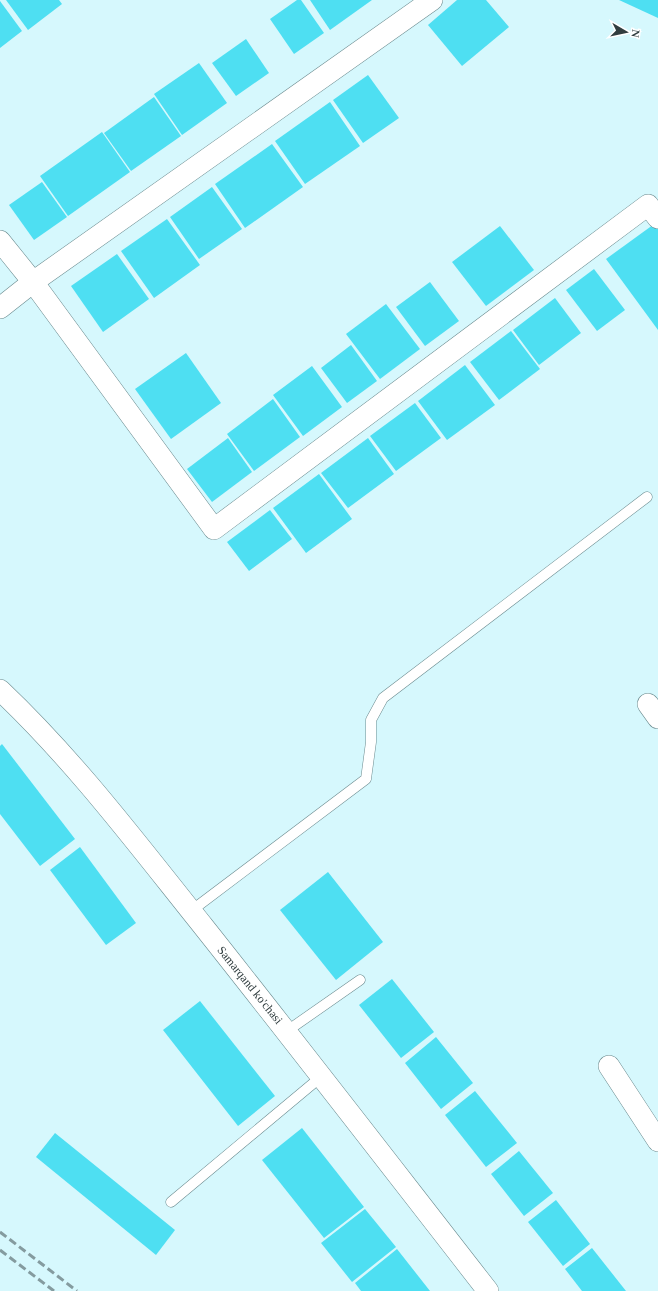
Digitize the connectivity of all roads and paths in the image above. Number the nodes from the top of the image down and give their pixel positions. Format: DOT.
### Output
graph roads {
  1 [pos="432,0"];
  2 [pos="658,218"];
  3 [pos="0,241"];
  4 [pos="33,282"];
  5 [pos="0,308"];
  6 [pos="647,497"];
  7 [pos="0,690"];
  8 [pos="191,911"];
  9 [pos="360,980"];
  10 [pos="286,1031"];
  11 [pos="609,1066"];
  12 [pos="322,1076"];
  13 [pos="658,1140"];
  14 [pos="172,1202"];
  15 [pos="488,1291"];
  1 -- 4 [label="street"];
  2 -- 4 [label="street"];
  3 -- 4 [label="street"];
  4 -- 5 [label="street"];
  6 -- 8 [label="lane"];
  7 -- 8 [label="street, Samarqand ko'chasi"];
  8 -- 10 [label="street, Samarqand ko'chasi"];
  9 -- 10 [label="lane"];
  10 -- 12 [label="street, Samarqand ko'chasi"];
  11 -- 13 [label="street"];
  12 -- 14 [label="lane"];
  12 -- 15 [label="street, Samarqand ko'chasi"];
}
